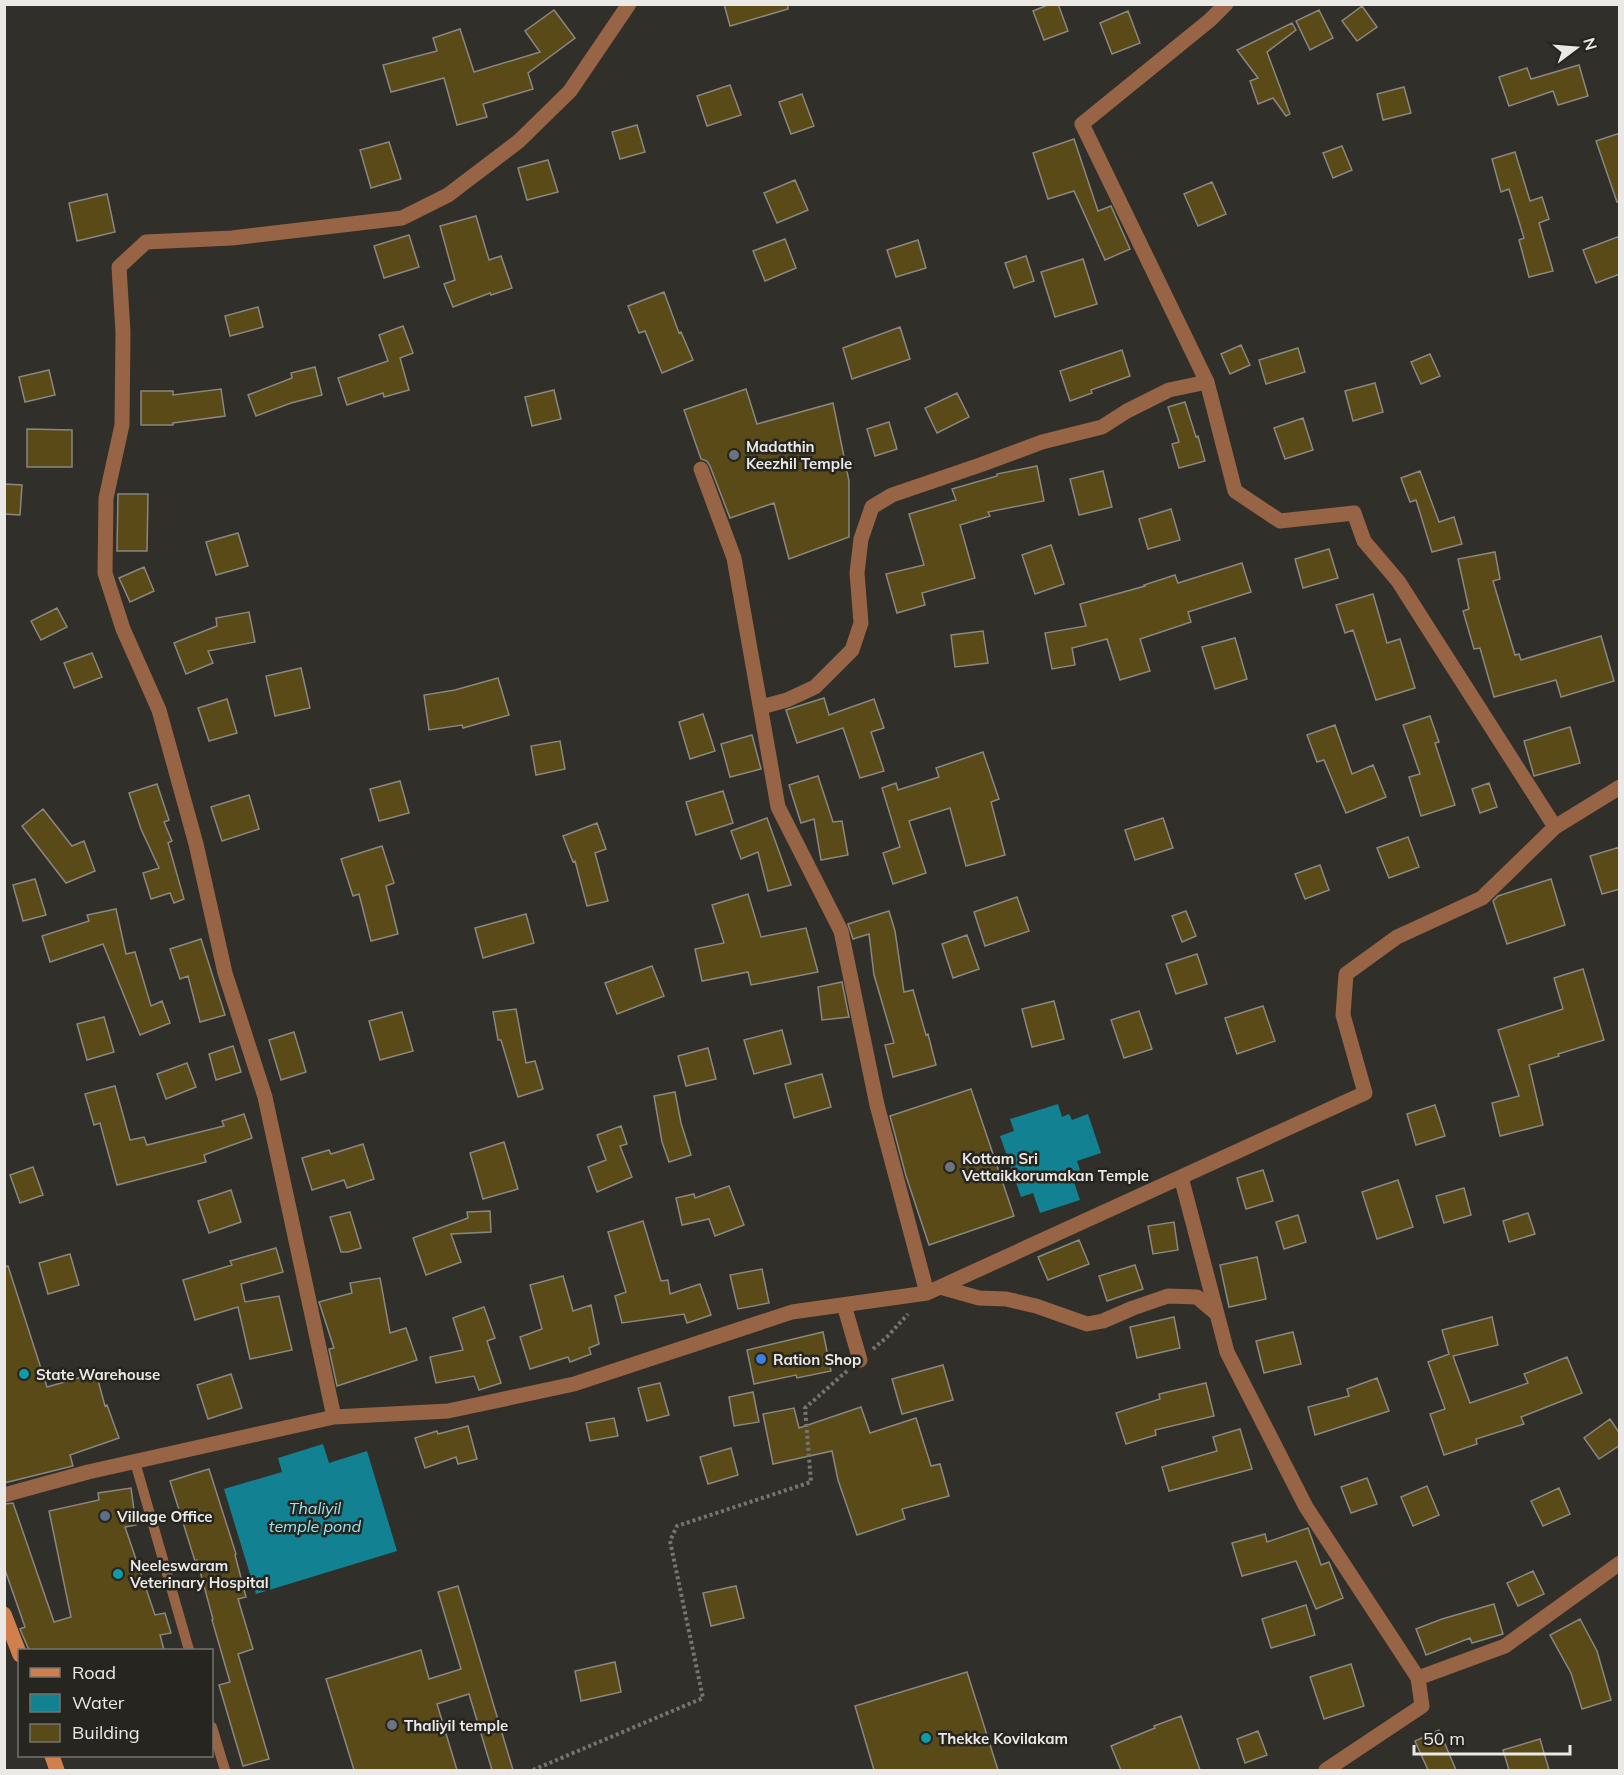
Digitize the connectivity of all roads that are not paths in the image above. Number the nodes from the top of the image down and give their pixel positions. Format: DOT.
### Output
graph roads {
  1 [pos="629,4"];
  2 [pos="1226,4"];
  3 [pos="1207,382"];
  4 [pos="701,469"];
  5 [pos="760,707"];
  6 [pos="1620,787"];
  7 [pos="1555,827"];
  8 [pos="1181,1177"];
  9 [pos="933,1290"];
  10 [pos="844,1305"];
  11 [pos="1217,1314"];
  12 [pos="860,1360"];
  13 [pos="334,1417"];
  14 [pos="135,1462"];
  15 [pos="4,1495"];
  16 [pos="1620,1563"];
  17 [pos="4,1614"];
  18 [pos="189,1649"];
  19 [pos="18,1650"];
  20 [pos="1418,1678"];
  21 [pos="213,1730"];
  22 [pos="225,1770"];
  23 [pos="1326,1770"];
  1 -- 13 [label="street"];
  2 -- 3 [label="street"];
  3 -- 5 [label="street"];
  3 -- 7 [label="street"];
  4 -- 5 [label="street"];
  5 -- 9 [label="street"];
  6 -- 7 [label="street"];
  7 -- 8 [label="street"];
  8 -- 9 [label="street"];
  8 -- 11 [label="street"];
  9 -- 10 [label="street"];
  9 -- 11 [label="street"];
  10 -- 12 [label="street"];
  10 -- 13 [label="street"];
  11 -- 20 [label="street"];
  13 -- 14 [label="street"];
  14 -- 15 [label="street"];
  14 -- 18 [label="lane"];
  16 -- 20 [label="street"];
  17 -- 19 [label="main road"];
  20 -- 23 [label="street"];
  21 -- 22 [label="lane"];
}
